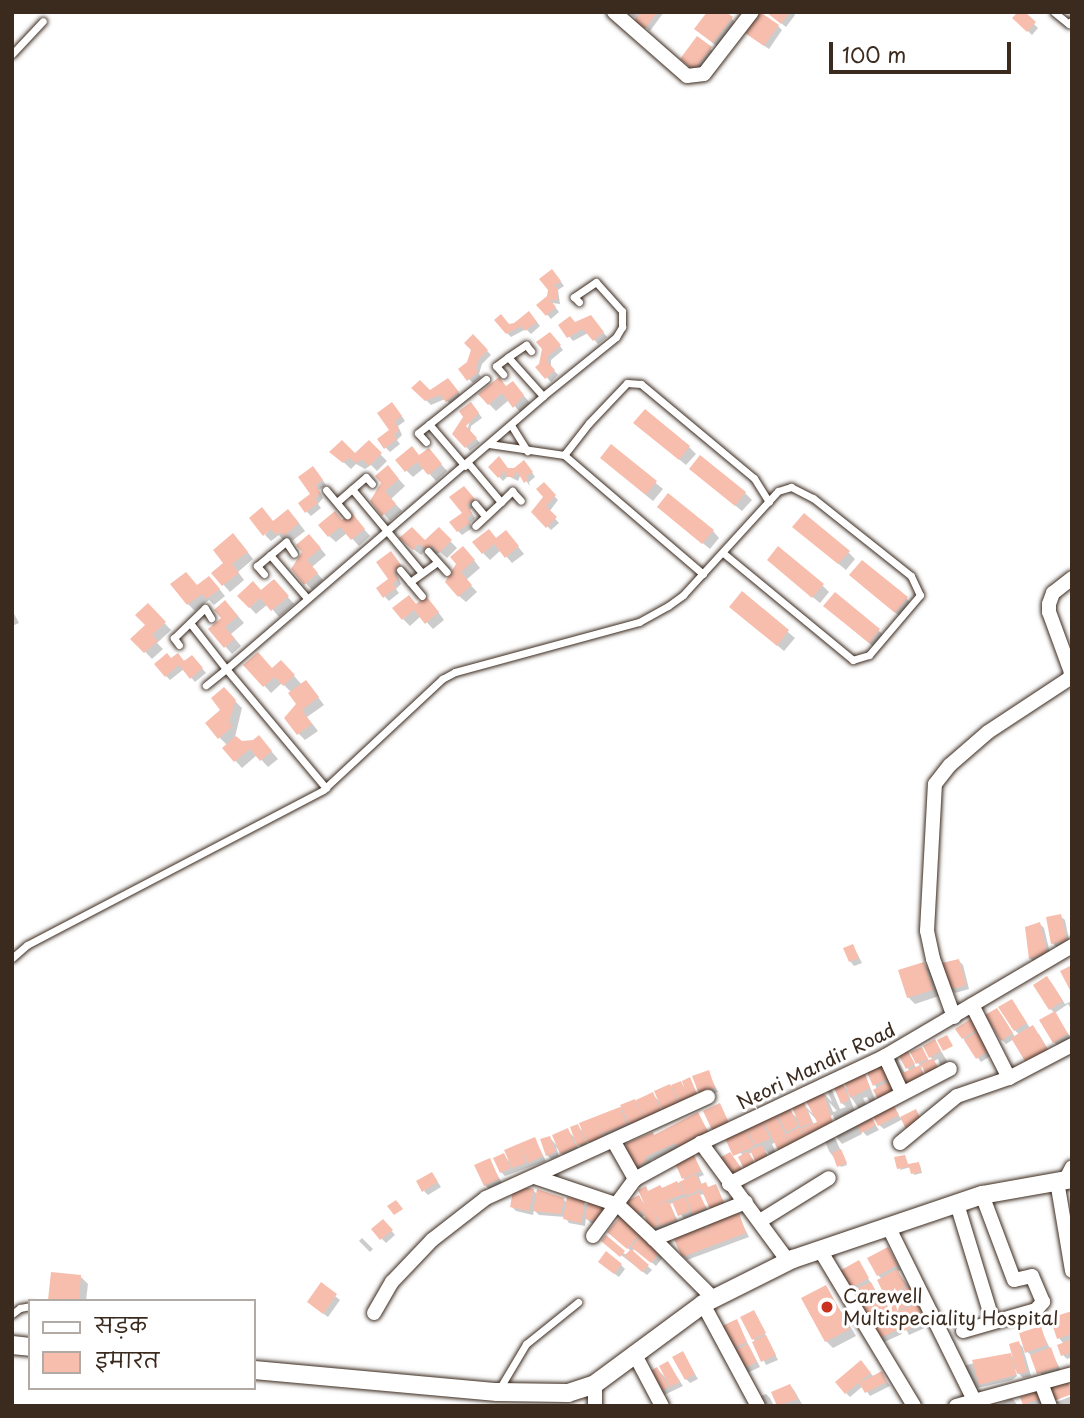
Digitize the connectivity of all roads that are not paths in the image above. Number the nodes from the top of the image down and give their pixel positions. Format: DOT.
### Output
graph roads {
  1 [pos="614,12"];
  2 [pos="752,12"];
  3 [pos="1054,12"];
  4 [pos="1072,20"];
  5 [pos="43,21"];
  6 [pos="12,54"];
  7 [pos="579,302"];
  8 [pos="531,351"];
  9 [pos="508,357"];
  10 [pos="503,374"];
  11 [pos="486,379"];
  12 [pos="543,397"];
  13 [pos="429,424"];
  14 [pos="511,425"];
  15 [pos="426,442"];
  16 [pos="489,444"];
  17 [pos="527,451"];
  18 [pos="564,455"];
  19 [pos="467,464"];
  20 [pos="372,484"];
  21 [pos="352,489"];
  22 [pos="326,490"];
  23 [pos="521,500"];
  24 [pos="337,502"];
  25 [pos="500,502"];
  26 [pos="769,502"];
  27 [pos="475,504"];
  28 [pos="347,515"];
  29 [pos="485,516"];
  30 [pos="475,526"];
  31 [pos="387,529"];
  32 [pos="428,551"];
  33 [pos="294,554"];
  34 [pos="723,554"];
  35 [pos="270,555"];
  36 [pos="438,562"];
  37 [pos="400,570"];
  38 [pos="447,572"];
  39 [pos="422,573"];
  40 [pos="264,574"];
  41 [pos="703,574"];
  42 [pos="1072,578"];
  43 [pos="410,582"];
  44 [pos="422,596"];
  45 [pos="307,598"];
  46 [pos="211,618"];
  47 [pos="190,623"];
  48 [pos="179,645"];
  49 [pos="226,669"];
  50 [pos="206,685"];
  51 [pos="326,788"];
  52 [pos="1072,946"];
  53 [pos="12,958"];
  54 [pos="972,1005"];
  55 [pos="954,1017"];
  56 [pos="1072,1045"];
  57 [pos="886,1056"];
  58 [pos="950,1069"];
  59 [pos="1009,1078"];
  60 [pos="902,1093"];
  61 [pos="708,1097"];
  62 [pos="614,1142"];
  63 [pos="701,1143"];
  64 [pos="900,1143"];
  65 [pos="535,1177"];
  66 [pos="1067,1177"];
  67 [pos="829,1178"];
  68 [pos="635,1179"];
  69 [pos="729,1184"];
  70 [pos="982,1195"];
  71 [pos="746,1202"];
  72 [pos="957,1204"];
  73 [pos="618,1205"];
  74 [pos="760,1221"];
  75 [pos="889,1228"];
  76 [pos="593,1236"];
  77 [pos="654,1239"];
  78 [pos="820,1250"];
  79 [pos="788,1261"];
  80 [pos="1072,1270"];
  81 [pos="578,1302"];
  82 [pos="709,1302"];
  83 [pos="28,1306"];
  84 [pos="374,1312"];
  85 [pos="12,1314"];
  86 [pos="993,1322"];
  87 [pos="963,1331"];
  88 [pos="634,1353"];
  89 [pos="256,1370"];
  90 [pos="1072,1374"];
  91 [pos="1041,1383"];
  92 [pos="595,1384"];
  93 [pos="497,1392"];
  94 [pos="976,1404"];
  95 [pos="595,1406"];
  96 [pos="662,1406"];
  97 [pos="758,1406"];
  98 [pos="914,1406"];
  99 [pos="956,1406"];
  100 [pos="1050,1406"];
  1 -- 2 [label="street"];
  3 -- 4 [label="lane"];
  5 -- 6 [label="lane"];
  7 -- 12 [label="lane"];
  8 -- 9 [label="lane"];
  9 -- 10 [label="lane"];
  9 -- 12 [label="lane"];
  11 -- 13 [label="lane"];
  12 -- 14 [label="lane"];
  13 -- 15 [label="lane"];
  13 -- 19 [label="lane"];
  14 -- 16 [label="lane"];
  14 -- 17 [label="lane"];
  16 -- 17 [label="lane"];
  16 -- 19 [label="lane"];
  17 -- 18 [label="lane"];
  18 -- 26 [label="lane"];
  18 -- 41 [label="lane"];
  19 -- 25 [label="lane"];
  19 -- 31 [label="lane"];
  20 -- 21 [label="lane"];
  21 -- 24 [label="lane"];
  21 -- 31 [label="lane"];
  22 -- 24 [label="lane"];
  23 -- 25 [label="lane"];
  24 -- 28 [label="lane"];
  25 -- 29 [label="lane"];
  26 -- 34 [label="lane"];
  26 -- 34 [label="lane"];
  27 -- 29 [label="lane"];
  29 -- 30 [label="lane"];
  31 -- 39 [label="lane"];
  31 -- 45 [label="lane"];
  32 -- 36 [label="lane"];
  33 -- 35 [label="lane"];
  34 -- 41 [label="lane"];
  35 -- 40 [label="lane"];
  35 -- 45 [label="lane"];
  36 -- 38 [label="lane"];
  36 -- 39 [label="lane"];
  37 -- 43 [label="lane"];
  39 -- 43 [label="lane"];
  41 -- 51 [label="lane"];
  42 -- 55 [label="street"];
  43 -- 44 [label="lane"];
  45 -- 49 [label="lane"];
  46 -- 47 [label="lane"];
  47 -- 48 [label="lane"];
  47 -- 49 [label="lane"];
  49 -- 50 [label="lane"];
  49 -- 51 [label="lane"];
  51 -- 53 [label="lane"];
  52 -- 54 [label="street, Neori Mandir Road"];
  54 -- 55 [label="street, Neori Mandir Road"];
  54 -- 59 [label="street"];
  55 -- 57 [label="street, Neori Mandir Road"];
  56 -- 59 [label="street"];
  57 -- 60 [label="street"];
  57 -- 63 [label="street, Neori Mandir Road"];
  58 -- 60 [label="street"];
  59 -- 64 [label="street"];
  60 -- 69 [label="street"];
  61 -- 62 [label="street"];
  62 -- 65 [label="street"];
  62 -- 68 [label="street"];
  63 -- 68 [label="street, Neori Mandir Road"];
  63 -- 69 [label="street"];
  65 -- 73 [label="street"];
  65 -- 84 [label="street"];
  66 -- 70 [label="street"];
  66 -- 80 [label="street"];
  67 -- 74 [label="street"];
  68 -- 73 [label="street"];
  69 -- 71 [label="street"];
  70 -- 72 [label="street"];
  70 -- 86 [label="street"];
  71 -- 74 [label="street"];
  71 -- 77 [label="street"];
  72 -- 75 [label="street"];
  72 -- 86 [label="street"];
  73 -- 76 [label="street"];
  73 -- 77 [label="street"];
  74 -- 79 [label="street"];
  75 -- 78 [label="street"];
  75 -- 94 [label="street"];
  77 -- 82 [label="street"];
  78 -- 79 [label="street"];
  78 -- 98 [label="street"];
  79 -- 82 [label="street"];
  81 -- 93 [label="lane"];
  82 -- 88 [label="street"];
  82 -- 97 [label="street"];
  83 -- 85 [label="lane"];
  86 -- 87 [label="street"];
  88 -- 92 [label="street"];
  88 -- 96 [label="street"];
  89 -- 93 [label="street"];
  90 -- 91 [label="street"];
  91 -- 94 [label="street"];
  91 -- 100 [label="street"];
  92 -- 93 [label="street"];
  92 -- 95 [label="street"];
  94 -- 99 [label="street"];
}
